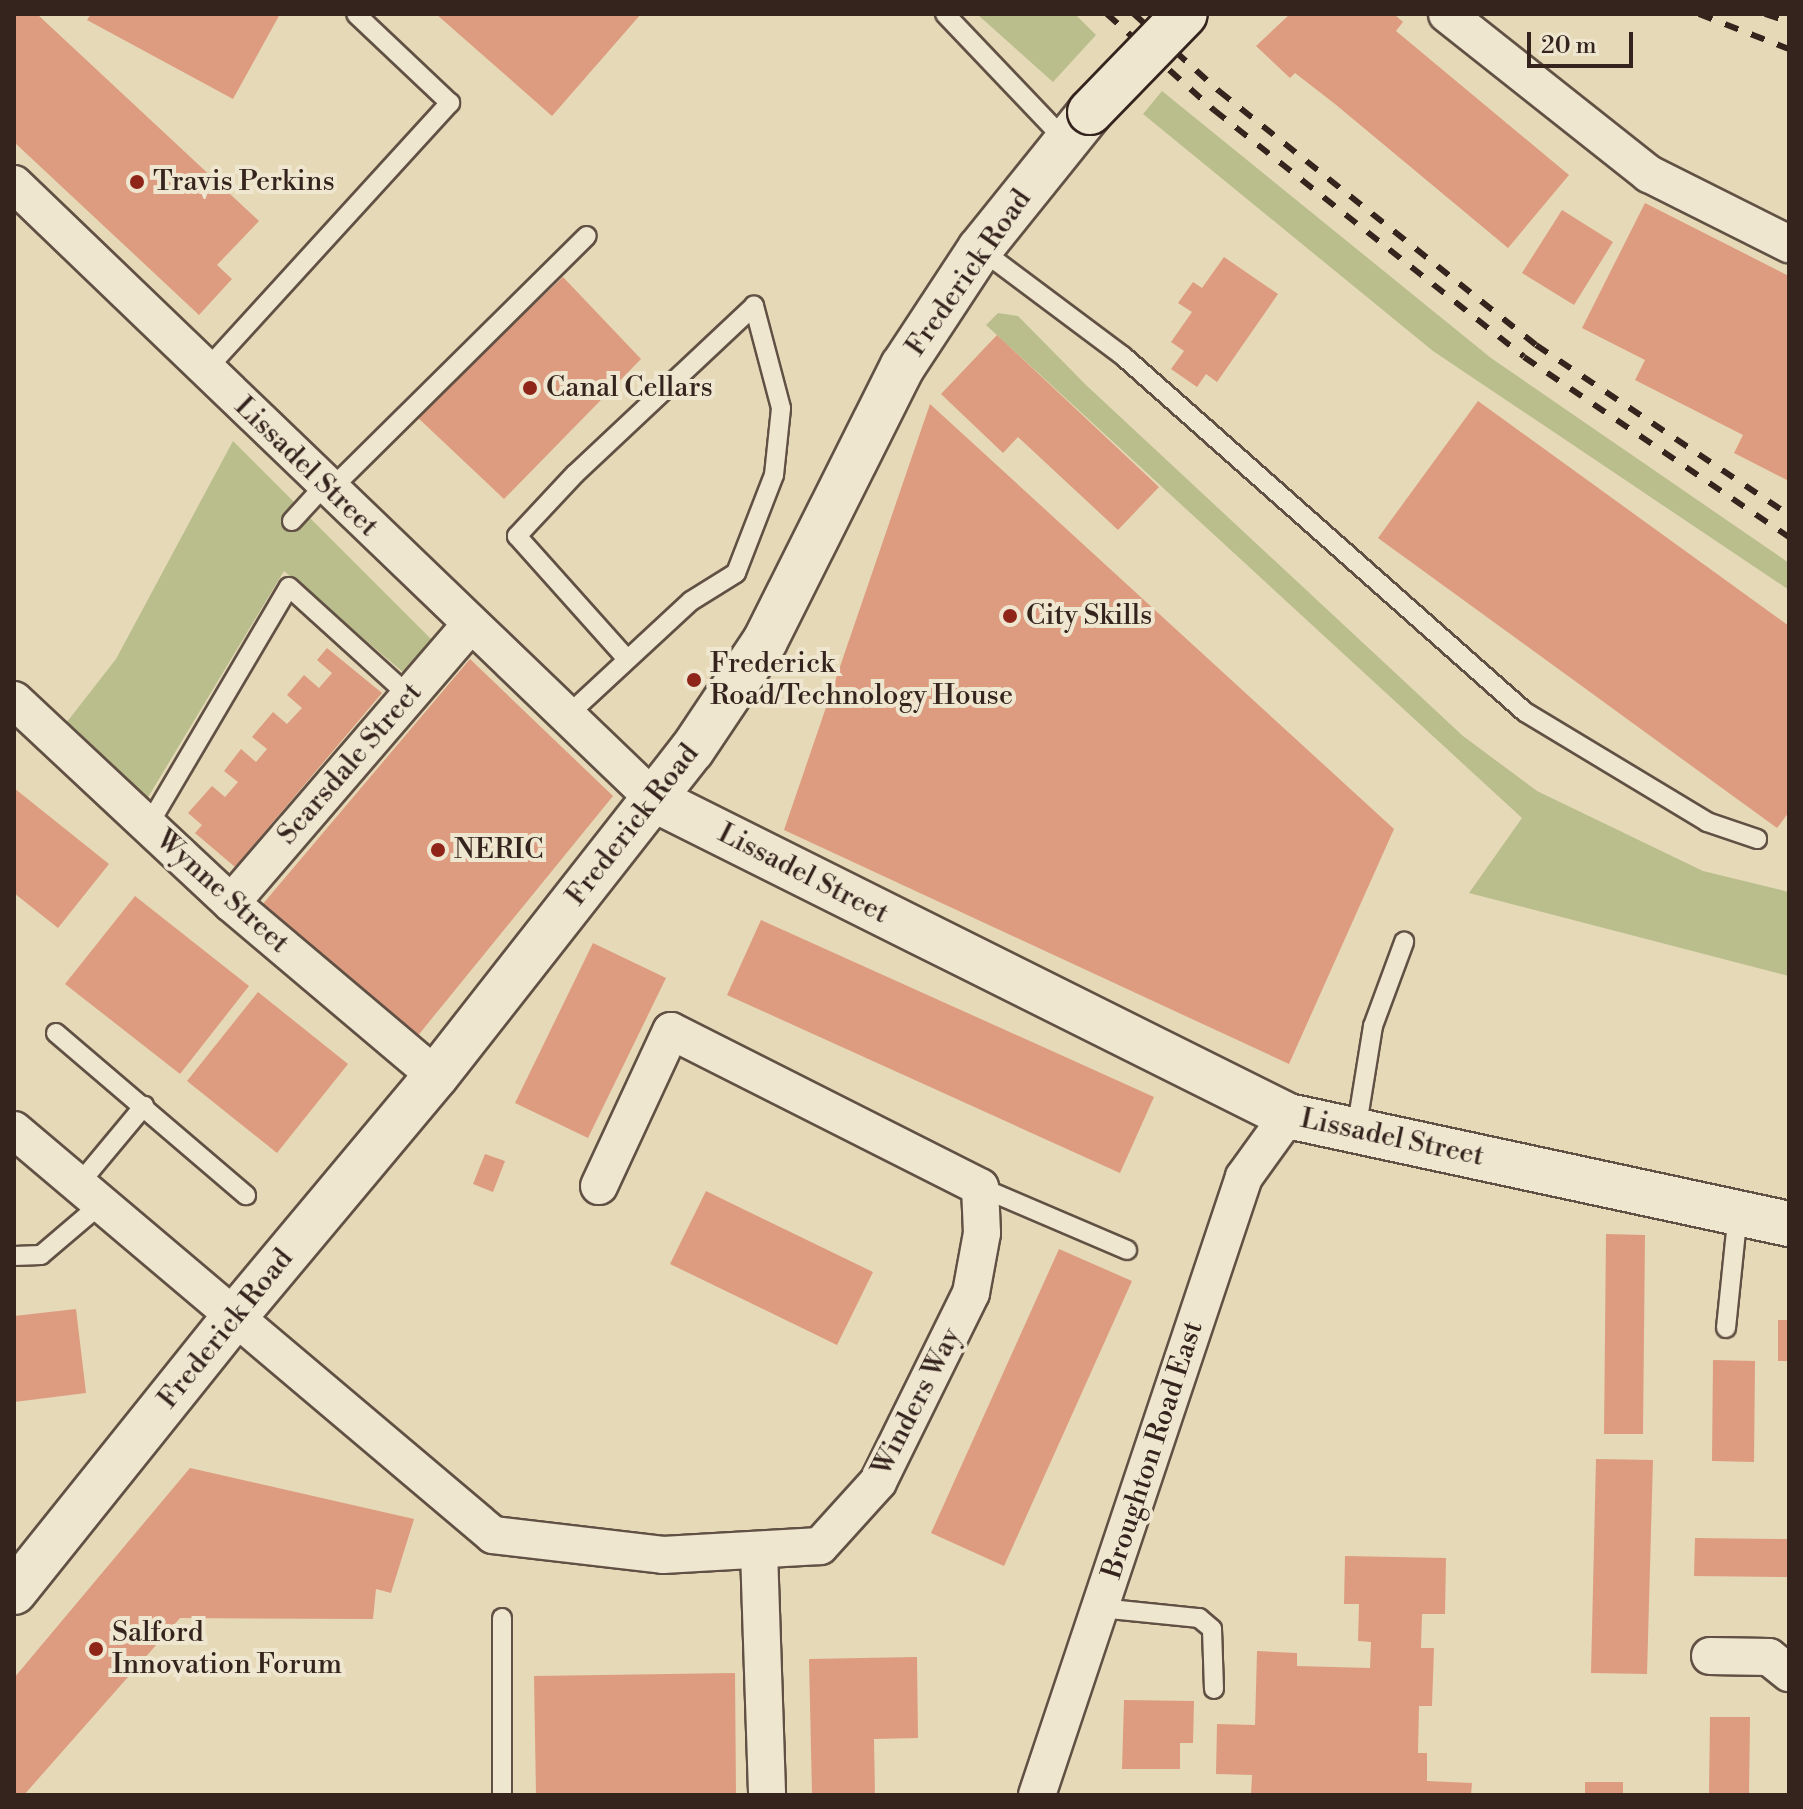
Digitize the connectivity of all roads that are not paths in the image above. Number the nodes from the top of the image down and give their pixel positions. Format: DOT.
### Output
graph roads {
  1 [pos="356,14"];
  2 [pos="945,14"];
  3 [pos="1185,14"];
  4 [pos="1447,14"];
  5 [pos="1078,126"];
  6 [pos="14,184"];
  7 [pos="587,236"];
  8 [pos="1789,244"];
  9 [pos="970,263"];
  10 [pos="206,370"];
  11 [pos="328,487"];
  12 [pos="292,521"];
  13 [pos="470,625"];
  14 [pos="627,659"];
  15 [pos="409,696"];
  16 [pos="14,700"];
  17 [pos="569,714"];
  18 [pos="655,800"];
  19 [pos="148,826"];
  20 [pos="1757,839"];
  21 [pos="231,903"];
  22 [pos="1404,942"];
  23 [pos="56,1033"];
  24 [pos="436,1076"];
  25 [pos="144,1106"];
  26 [pos="1288,1116"];
  27 [pos="14,1130"];
  28 [pos="1356,1131"];
  29 [pos="599,1186"];
  30 [pos="980,1187"];
  31 [pos="91,1194"];
  32 [pos="246,1195"];
  33 [pos="1738,1212"];
  34 [pos="1789,1224"];
  35 [pos="1127,1250"];
  36 [pos="14,1256"];
  37 [pos="236,1315"];
  38 [pos="1726,1328"];
  39 [pos="759,1551"];
  40 [pos="18,1581"];
  41 [pos="1100,1608"];
  42 [pos="502,1618"];
  43 [pos="1710,1656"];
  44 [pos="1789,1673"];
  45 [pos="1214,1689"];
  46 [pos="502,1795"];
  47 [pos="767,1795"];
  48 [pos="1037,1795"];
  1 -- 10 [label="lane"];
  2 -- 5 [label="lane"];
  3 -- 5 [label="main road, Frederick Road, bridge"];
  4 -- 8 [label="street"];
  5 -- 9 [label="main road, Frederick Road"];
  6 -- 10 [label="street, Lissadel Street"];
  7 -- 11 [label="lane"];
  9 -- 18 [label="main road, Frederick Road"];
  9 -- 20 [label="lane"];
  10 -- 11 [label="street, Lissadel Street"];
  11 -- 12 [label="lane"];
  11 -- 13 [label="street, Lissadel Street"];
  13 -- 15 [label="street, Scarsdale Street"];
  13 -- 17 [label="street, Lissadel Street"];
  14 -- 14 [label="lane"];
  14 -- 17 [label="lane"];
  15 -- 19 [label="lane"];
  15 -- 21 [label="street, Scarsdale Street"];
  16 -- 19 [label="street, Wynne Street"];
  17 -- 18 [label="street, Lissadel Street"];
  18 -- 24 [label="main road, Frederick Road"];
  18 -- 26 [label="main road, Lissadel Street"];
  19 -- 21 [label="street, Wynne Street"];
  21 -- 24 [label="street, Wynne Street"];
  22 -- 28 [label="lane"];
  23 -- 25 [label="lane"];
  24 -- 37 [label="main road, Frederick Road"];
  25 -- 31 [label="lane"];
  25 -- 32 [label="lane"];
  26 -- 28 [label="main road, Lissadel Street"];
  26 -- 41 [label="street, Broughton Road East"];
  27 -- 31 [label="street, Winders Way"];
  28 -- 33 [label="main road, Lissadel Street"];
  29 -- 30 [label="street"];
  30 -- 35 [label="lane"];
  30 -- 39 [label="street, Winders Way"];
  31 -- 36 [label="lane"];
  31 -- 37 [label="street, Winders Way"];
  33 -- 34 [label="main road, Lissadel Street"];
  33 -- 38 [label="lane"];
  37 -- 39 [label="street, Winders Way"];
  37 -- 40 [label="main road, Frederick Road"];
  39 -- 47 [label="street"];
  41 -- 45 [label="lane"];
  41 -- 48 [label="street, Broughton Road East"];
  42 -- 46 [label="lane"];
  43 -- 44 [label="street"];
}
